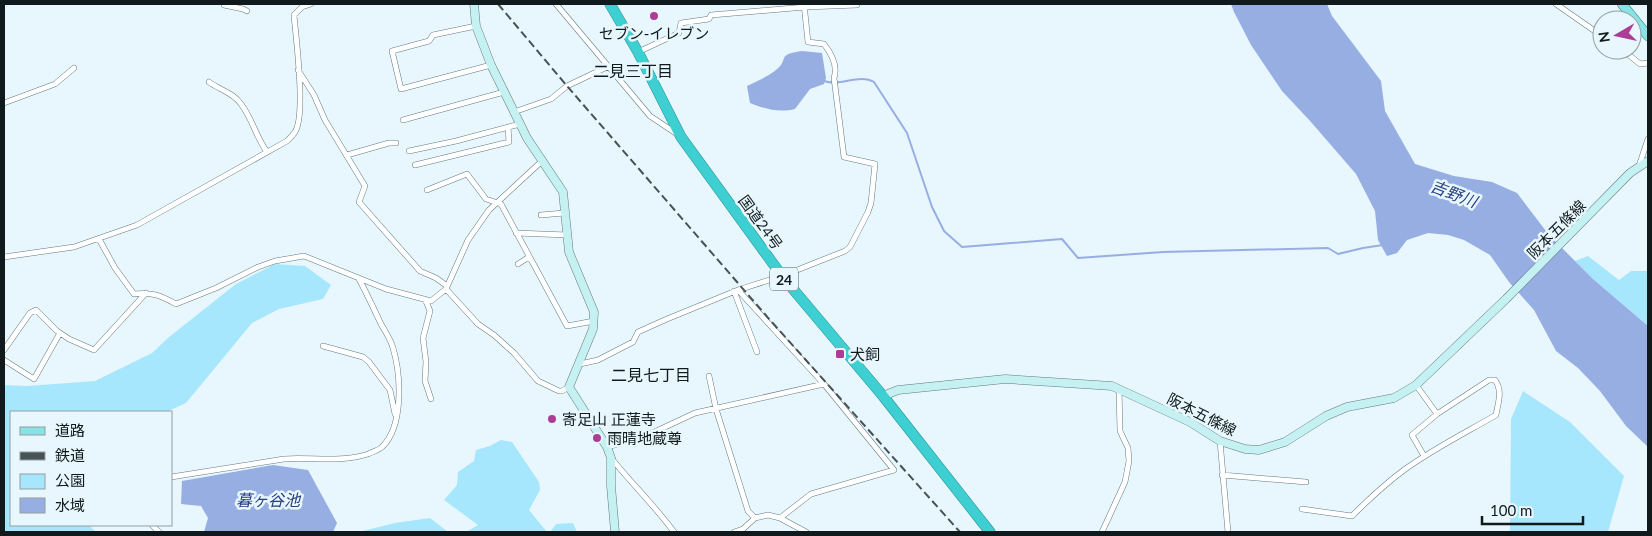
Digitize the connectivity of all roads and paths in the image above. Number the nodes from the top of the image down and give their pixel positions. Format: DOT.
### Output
graph roads {
  1 [pos="224,4"];
  2 [pos="311,4"];
  3 [pos="474,4"];
  4 [pos="556,4"];
  5 [pos="610,4"];
  6 [pos="1556,4"];
  7 [pos="1622,4"];
  8 [pos="857,5"];
  9 [pos="804,6"];
  10 [pos="247,11"];
  11 [pos="476,26"];
  12 [pos="1592,29"];
  13 [pos="1648,36"];
  14 [pos="638,52"];
  15 [pos="1635,60"];
  16 [pos="1648,63"];
  17 [pos="491,65"];
  18 [pos="609,66"];
  19 [pos="74,68"];
  20 [pos="298,70"];
  21 [pos="208,82"];
  22 [pos="504,92"];
  23 [pos="4,103"];
  24 [pos="514,112"];
  25 [pos="403,120"];
  26 [pos="520,124"];
  27 [pos="508,127"];
  28 [pos="681,137"];
  29 [pos="1648,139"];
  30 [pos="396,143"];
  31 [pos="267,152"];
  32 [pos="409,152"];
  33 [pos="347,155"];
  34 [pos="1648,160"];
  35 [pos="542,161"];
  36 [pos="415,165"];
  37 [pos="1639,166"];
  38 [pos="427,190"];
  39 [pos="496,203"];
  40 [pos="564,213"];
  41 [pos="541,215"];
  42 [pos="516,233"];
  43 [pos="567,235"];
  44 [pos="99,239"];
  45 [pos="4,257"];
  46 [pos="529,257"];
  47 [pos="518,264"];
  48 [pos="782,276"];
  49 [pos="359,278"];
  50 [pos="446,288"];
  51 [pos="736,291"];
  52 [pos="147,292"];
  53 [pos="425,299"];
  54 [pos="594,321"];
  55 [pos="60,333"];
  56 [pos="324,346"];
  57 [pos="4,350"];
  58 [pos="757,352"];
  59 [pos="4,360"];
  60 [pos="580,364"];
  61 [pos="709,376"];
  62 [pos="824,384"];
  63 [pos="1416,384"];
  64 [pos="569,387"];
  65 [pos="1119,389"];
  66 [pos="883,396"];
  67 [pos="431,399"];
  68 [pos="716,409"];
  69 [pos="1437,414"];
  70 [pos="396,419"];
  71 [pos="1220,441"];
  72 [pos="607,446"];
  73 [pos="1424,456"];
  74 [pos="612,458"];
  75 [pos="1222,475"];
  76 [pos="172,477"];
  77 [pos="1306,482"];
  78 [pos="1302,509"];
  79 [pos="755,518"];
  80 [pos="780,518"];
  81 [pos="615,532"];
  82 [pos="674,532"];
  83 [pos="734,532"];
  84 [pos="806,532"];
  85 [pos="990,532"];
  86 [pos="1102,532"];
  87 [pos="1228,532"];
  1 -- 10 [label="street"];
  2 -- 20 [label="street"];
  3 -- 11 [label="main road"];
  4 -- 18 [label="street"];
  5 -- 14 [label="highway, 国道24号 / 24"];
  6 -- 12 [label="street"];
  7 -- 13 [label="main road"];
  8 -- 9 [label="street"];
  9 -- 14 [label="street"];
  9 -- 48 [label="street"];
  11 -- 17 [label="main road"];
  11 -- 17 [label="street"];
  14 -- 28 [label="highway, 国道24号 / 24"];
  15 -- 16 [label="street"];
  17 -- 22 [label="main road"];
  18 -- 24 [label="street"];
  18 -- 28 [label="street"];
  19 -- 23 [label="street"];
  20 -- 31 [label="street"];
  20 -- 33 [label="street"];
  21 -- 31 [label="street"];
  22 -- 24 [label="main road"];
  22 -- 25 [label="street"];
  24 -- 26 [label="main road"];
  26 -- 27 [label="street"];
  26 -- 35 [label="main road"];
  27 -- 32 [label="street"];
  27 -- 36 [label="street"];
  28 -- 48 [label="highway, 国道24号 / 24"];
  29 -- 37 [label="street"];
  30 -- 33 [label="street"];
  31 -- 44 [label="street"];
  33 -- 50 [label="street"];
  34 -- 37 [label="main road, 阪本五條線"];
  35 -- 39 [label="street"];
  35 -- 40 [label="main road"];
  37 -- 63 [label="main road, 阪本五條線"];
  38 -- 39 [label="street"];
  39 -- 42 [label="street"];
  39 -- 50 [label="street"];
  40 -- 41 [label="street"];
  40 -- 43 [label="main road"];
  42 -- 43 [label="street"];
  42 -- 46 [label="street"];
  43 -- 54 [label="main road"];
  44 -- 45 [label="street"];
  44 -- 52 [label="street"];
  46 -- 47 [label="street"];
  46 -- 54 [label="street"];
  48 -- 51 [label="street"];
  48 -- 66 [label="highway, 国道24号 / 24"];
  49 -- 52 [label="street"];
  49 -- 53 [label="street"];
  49 -- 70 [label="street"];
  50 -- 53 [label="street"];
  50 -- 64 [label="street"];
  51 -- 58 [label="street"];
  51 -- 60 [label="street"];
  51 -- 62 [label="street"];
  52 -- 55 [label="street"];
  53 -- 67 [label="street"];
  54 -- 60 [label="main road"];
  55 -- 57 [label="street"];
  55 -- 59 [label="street"];
  56 -- 70 [label="street"];
  60 -- 64 [label="main road"];
  61 -- 68 [label="street"];
  62 -- 68 [label="street"];
  62 -- 80 [label="street"];
  63 -- 69 [label="street"];
  63 -- 71 [label="main road, 阪本五條線"];
  64 -- 72 [label="main road"];
  65 -- 66 [label="main road, 阪本五條線"];
  65 -- 71 [label="main road, 阪本五條線"];
  65 -- 86 [label="street"];
  66 -- 85 [label="highway, 国道24号 / 24"];
  68 -- 72 [label="street"];
  68 -- 79 [label="street"];
  69 -- 73 [label="street"];
  69 -- 73 [label="street"];
  70 -- 76 [label="street"];
  71 -- 75 [label="street"];
  72 -- 74 [label="main road"];
  73 -- 78 [label="street"];
  74 -- 81 [label="main road"];
  74 -- 82 [label="street"];
  75 -- 77 [label="street"];
  75 -- 87 [label="street"];
  79 -- 80 [label="street"];
  79 -- 83 [label="street"];
  80 -- 84 [label="street"];
}
